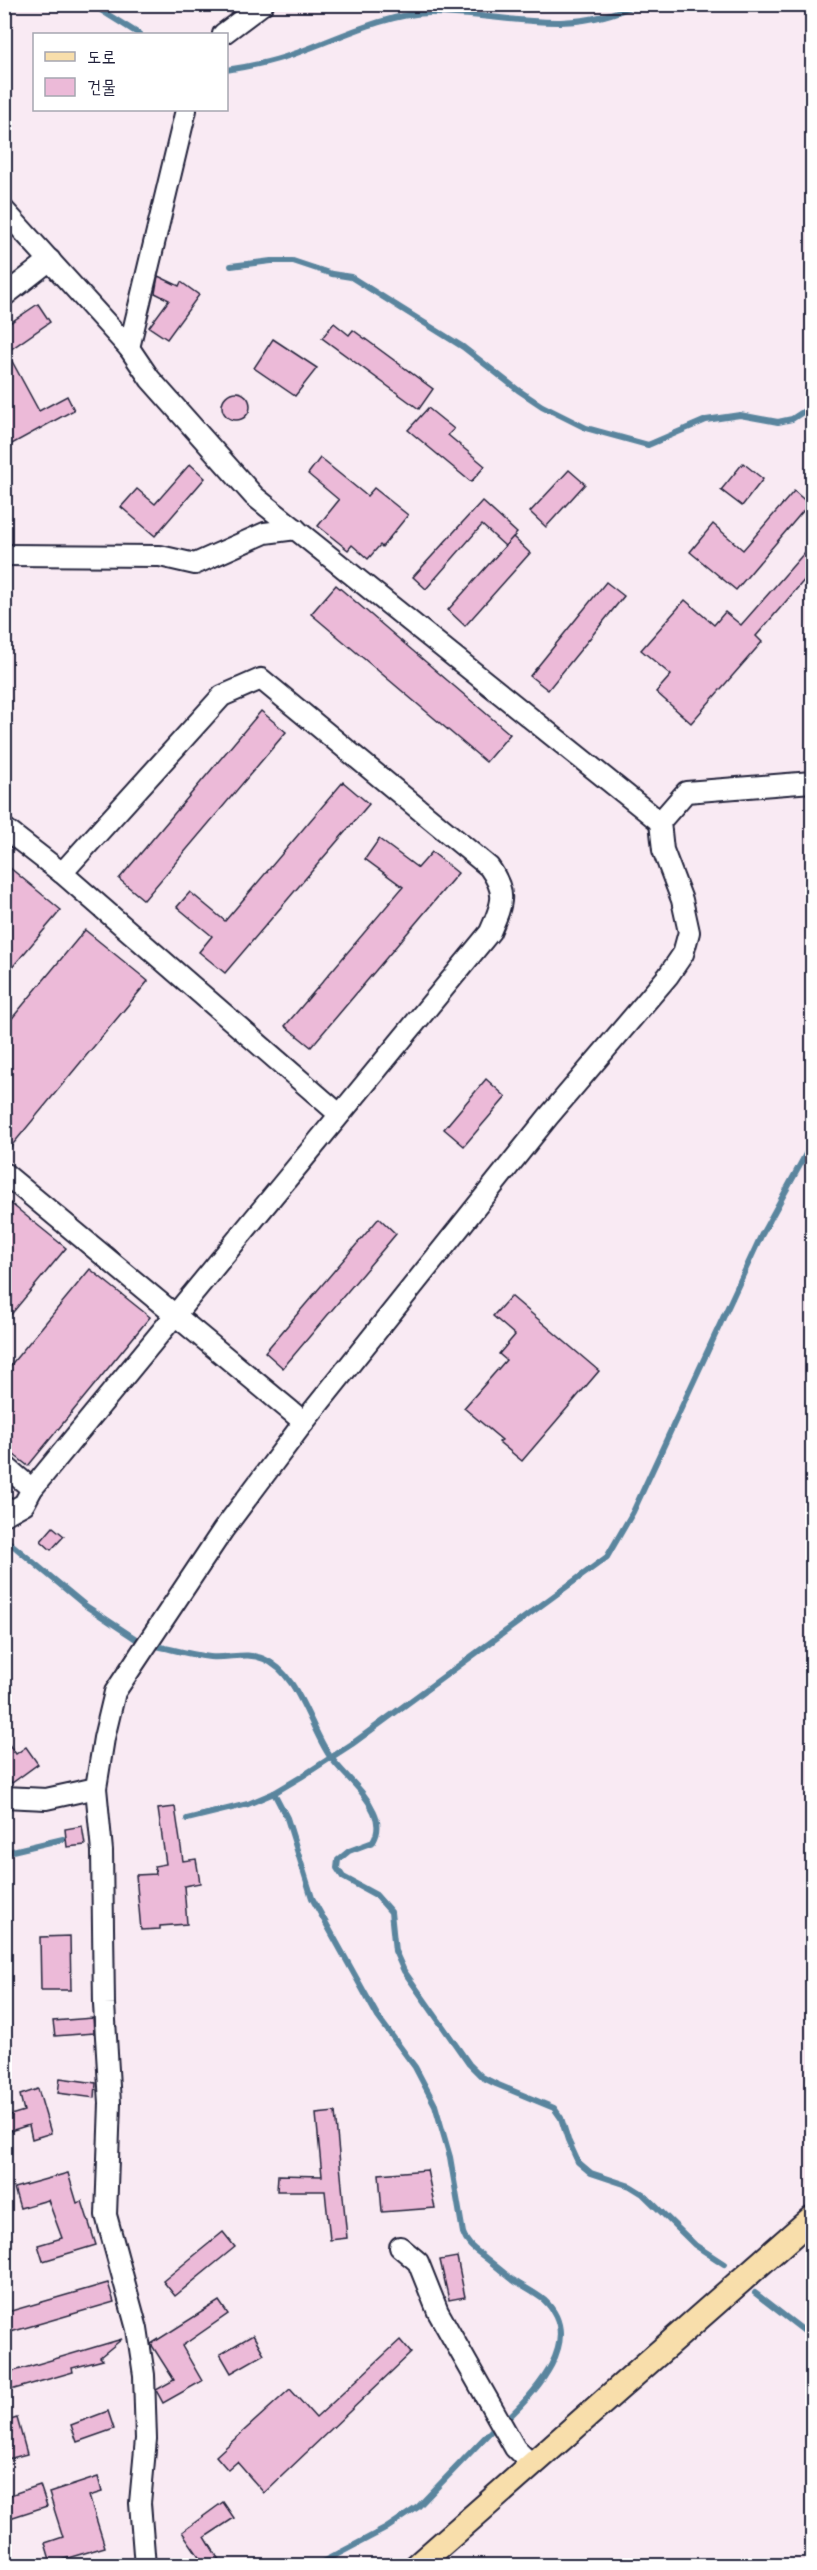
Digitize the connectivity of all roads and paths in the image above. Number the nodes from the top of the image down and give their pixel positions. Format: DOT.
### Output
graph roads {
  1 [pos="263,4"];
  2 [pos="224,33"];
  3 [pos="186,111"];
  4 [pos="4,210"];
  5 [pos="50,260"];
  6 [pos="4,296"];
  7 [pos="129,348"];
  8 [pos="296,529"];
  9 [pos="4,555"];
  10 [pos="813,782"];
  11 [pos="660,822"];
  12 [pos="4,828"];
  13 [pos="62,873"];
  14 [pos="339,1114"];
  15 [pos="4,1173"];
  16 [pos="174,1314"];
  17 [pos="304,1422"];
  18 [pos="4,1466"];
  19 [pos="32,1489"];
  20 [pos="4,1515"];
  21 [pos="96,1788"];
  22 [pos="4,1797"];
  23 [pos="813,2218"];
  24 [pos="400,2247"];
  25 [pos="532,2465"];
  26 [pos="145,2565"];
  27 [pos="417,2565"];
  1 -- 2 [label="street"];
  3 -- 7 [label="street"];
  4 -- 5 [label="street"];
  5 -- 6 [label="street"];
  5 -- 7 [label="street"];
  7 -- 8 [label="street"];
  8 -- 9 [label="street"];
  8 -- 11 [label="street"];
  10 -- 11 [label="street"];
  11 -- 17 [label="street"];
  12 -- 13 [label="street"];
  13 -- 14 [label="street"];
  13 -- 14 [label="street"];
  14 -- 16 [label="street"];
  15 -- 16 [label="street"];
  16 -- 17 [label="street"];
  16 -- 19 [label="street"];
  17 -- 21 [label="street"];
  18 -- 19 [label="street"];
  19 -- 20 [label="street"];
  21 -- 22 [label="street"];
  21 -- 26 [label="street"];
  23 -- 25 [label="main road"];
  24 -- 25 [label="street"];
  25 -- 27 [label="main road"];
}
